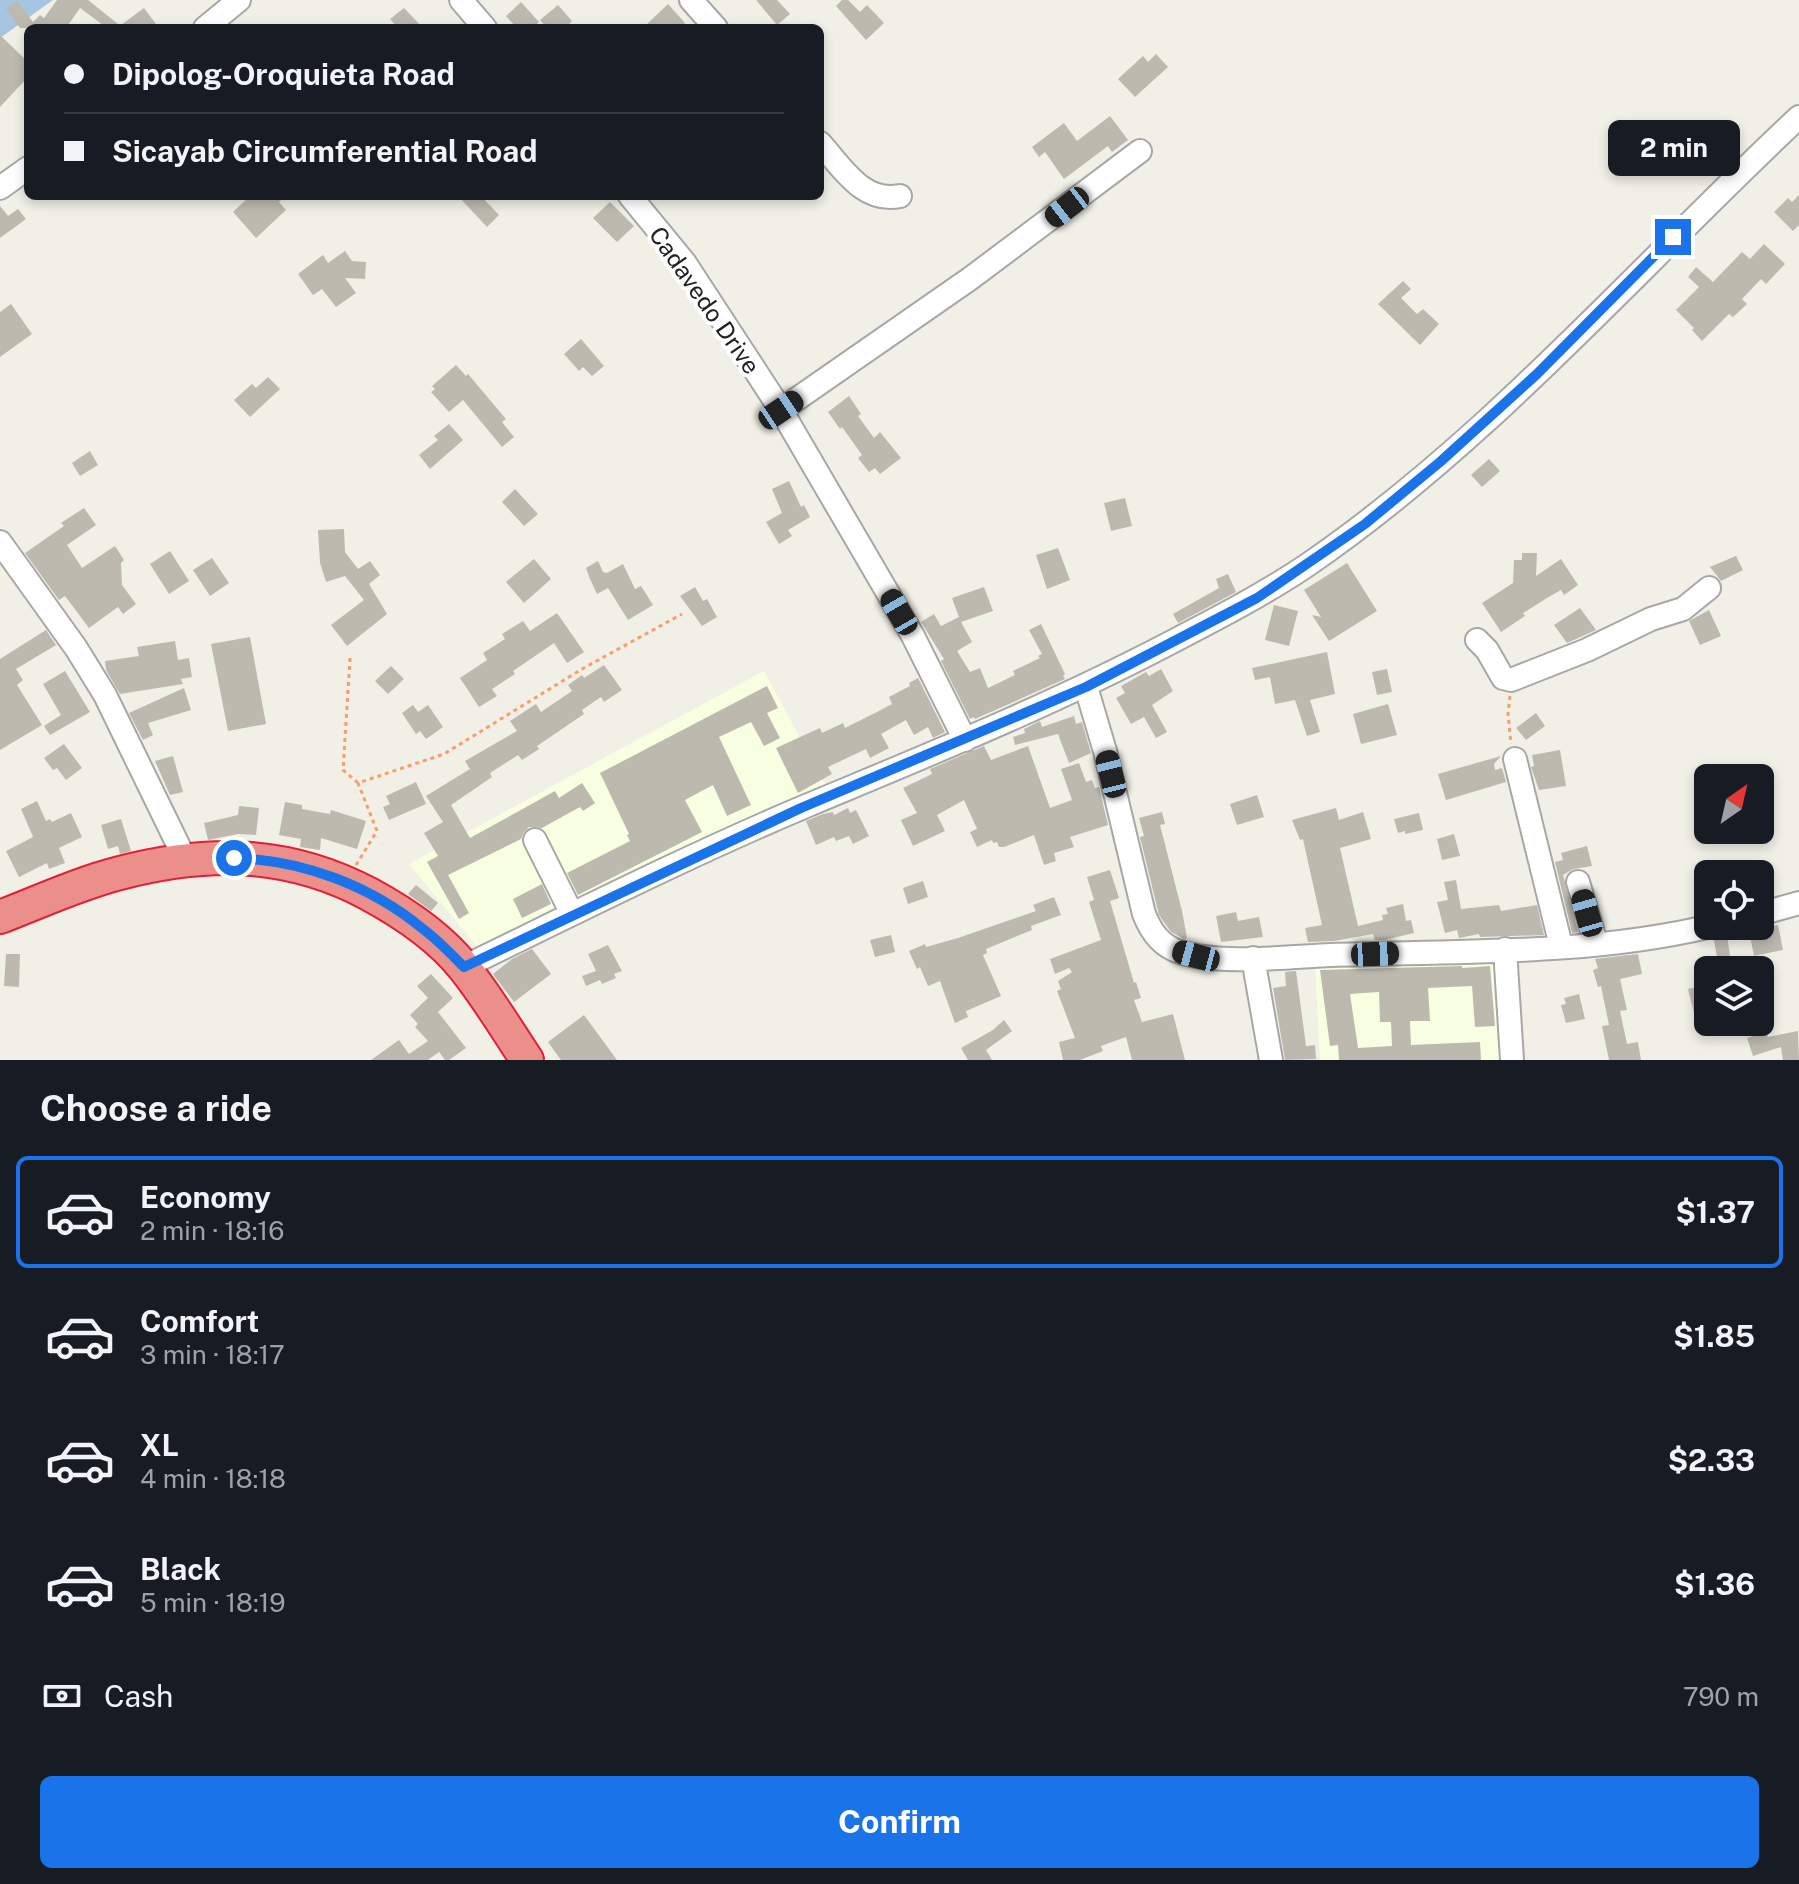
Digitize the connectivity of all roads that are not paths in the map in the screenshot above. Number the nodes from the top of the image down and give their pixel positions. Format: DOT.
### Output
graph roads {
  1 [pos="239,0"];
  2 [pos="461,0"];
  3 [pos="691,0"];
  4 [pos="210,24"];
  5 [pos="482,24"];
  6 [pos="712,24"];
  7 [pos="1799,117"];
  8 [pos="824,147"];
  9 [pos="1140,151"];
  10 [pos="24,171"];
  11 [pos="0,188"];
  12 [pos="900,196"];
  13 [pos="633,200"];
  14 [pos="781,410"];
  15 [pos="0,542"];
  16 [pos="1709,588"];
  17 [pos="1477,640"];
  18 [pos="1086,687"];
  19 [pos="965,740"];
  20 [pos="1515,759"];
  21 [pos="535,840"];
  22 [pos="186,861"];
  23 [pos="1578,882"];
  24 [pos="1799,903"];
  25 [pos="1774,910"];
  26 [pos="572,914"];
  27 [pos="0,917"];
  28 [pos="1694,929"];
  29 [pos="1596,943"];
  30 [pos="1561,946"];
  31 [pos="1505,949"];
  32 [pos="1253,958"];
  33 [pos="464,967"];
  34 [pos="527,1060"];
  35 [pos="1271,1060"];
  36 [pos="1512,1060"];
  1 -- 4 [label="street"];
  2 -- 5 [label="street"];
  3 -- 6 [label="street"];
  7 -- 18 [label="street"];
  8 -- 12 [label="street"];
  9 -- 14 [label="street"];
  10 -- 11 [label="street"];
  13 -- 14 [label="street, Cadavedo Drive"];
  14 -- 19 [label="street, Cadavedo Drive"];
  15 -- 22 [label="street"];
  16 -- 17 [label="street"];
  18 -- 19 [label="street"];
  18 -- 32 [label="street"];
  19 -- 26 [label="street"];
  20 -- 30 [label="street"];
  21 -- 26 [label="street"];
  22 -- 27 [label="highway"];
  22 -- 33 [label="highway"];
  23 -- 29 [label="street"];
  24 -- 25 [label="street"];
  26 -- 33 [label="street"];
  28 -- 29 [label="street"];
  29 -- 30 [label="street"];
  30 -- 31 [label="street"];
  31 -- 32 [label="street"];
  31 -- 36 [label="street"];
  32 -- 35 [label="street"];
  33 -- 34 [label="highway"];
}
